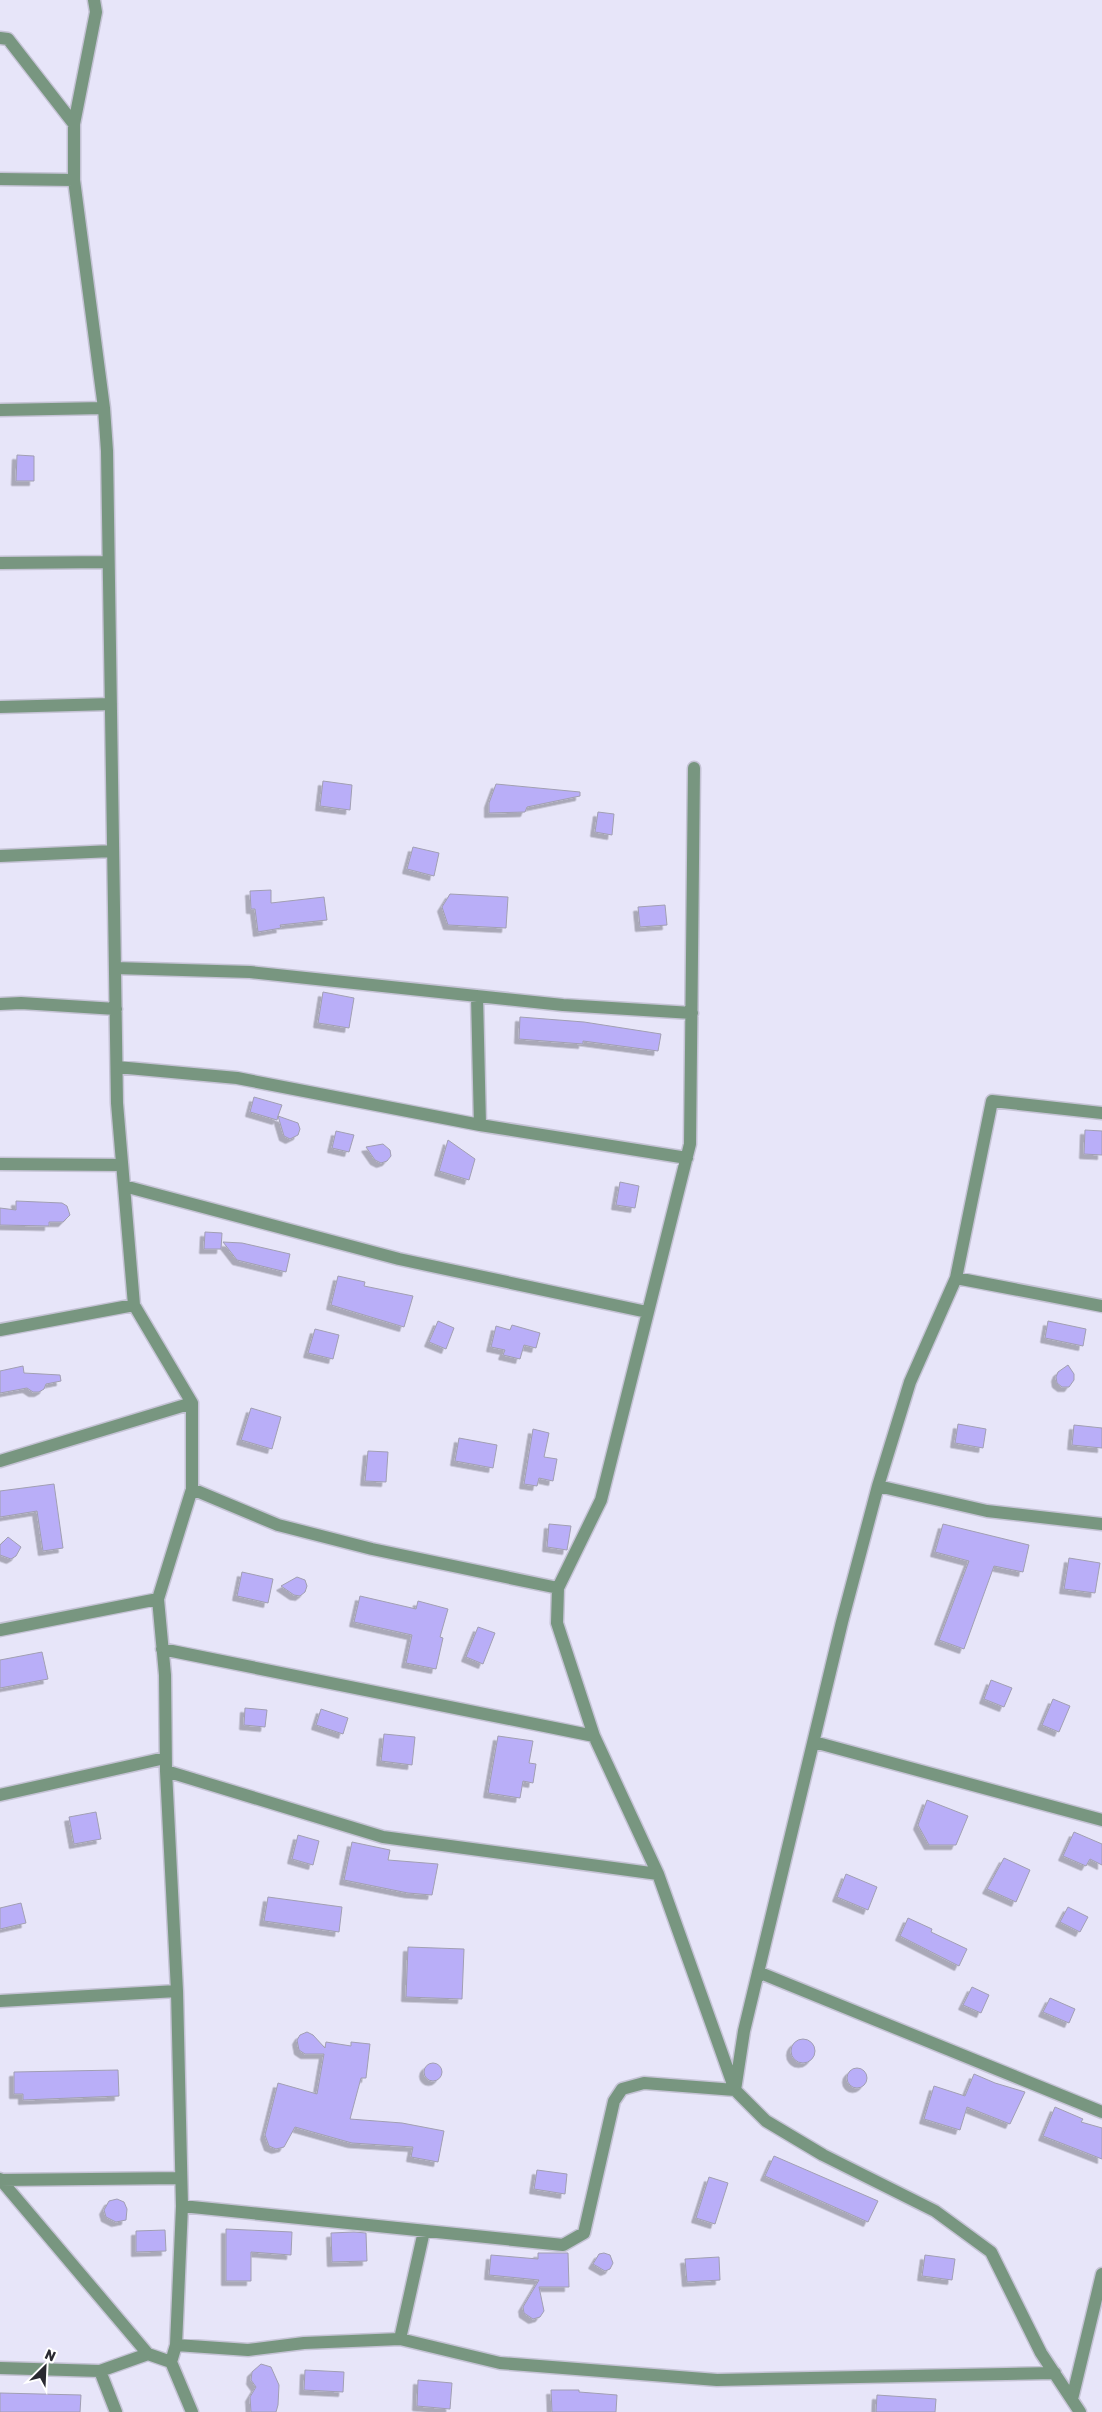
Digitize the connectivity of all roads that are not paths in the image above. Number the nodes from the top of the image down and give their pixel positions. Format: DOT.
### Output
graph roads {
  1 [pos="94,0"];
  2 [pos="0,38"];
  3 [pos="74,124"];
  4 [pos="0,180"];
  5 [pos="74,180"];
  6 [pos="104,408"];
  7 [pos="0,410"];
  8 [pos="108,562"];
  9 [pos="0,563"];
  10 [pos="111,704"];
  11 [pos="0,707"];
  12 [pos="694,768"];
  13 [pos="113,851"];
  14 [pos="0,856"];
  15 [pos="115,968"];
  16 [pos="477,996"];
  17 [pos="0,1004"];
  18 [pos="116,1009"];
  19 [pos="692,1012"];
  20 [pos="117,1067"];
  21 [pos="1102,1113"];
  22 [pos="480,1125"];
  23 [pos="687,1158"];
  24 [pos="0,1164"];
  25 [pos="122,1164"];
  26 [pos="124,1186"];
  27 [pos="956,1278"];
  28 [pos="134,1304"];
  29 [pos="1102,1306"];
  30 [pos="647,1312"];
  31 [pos="0,1330"];
  32 [pos="192,1403"];
  33 [pos="0,1461"];
  34 [pos="878,1486"];
  35 [pos="192,1489"];
  36 [pos="1102,1524"];
  37 [pos="558,1588"];
  38 [pos="158,1599"];
  39 [pos="0,1630"];
  40 [pos="162,1649"];
  41 [pos="594,1736"];
  42 [pos="814,1742"];
  43 [pos="165,1758"];
  44 [pos="166,1772"];
  45 [pos="0,1795"];
  46 [pos="1102,1820"];
  47 [pos="658,1874"];
  48 [pos="758,1972"];
  49 [pos="177,1991"];
  50 [pos="0,2001"];
  51 [pos="735,2090"];
  52 [pos="1102,2112"];
  53 [pos="181,2178"];
  54 [pos="1,2179"];
  55 [pos="182,2206"];
  56 [pos="424,2231"];
  57 [pos="1102,2274"];
  58 [pos="400,2339"];
  59 [pos="176,2346"];
  60 [pos="148,2354"];
  61 [pos="171,2362"];
  62 [pos="0,2368"];
  63 [pos="100,2371"];
  64 [pos="1055,2374"];
  65 [pos="1072,2399"];
  66 [pos="116,2412"];
  67 [pos="192,2412"];
  68 [pos="1080,2412"];
  1 -- 3 [label="street"];
  2 -- 3 [label="street"];
  3 -- 5 [label="street"];
  4 -- 5 [label="street"];
  5 -- 6 [label="street"];
  6 -- 7 [label="street"];
  6 -- 8 [label="street"];
  8 -- 9 [label="street"];
  8 -- 10 [label="street"];
  10 -- 11 [label="street"];
  10 -- 13 [label="street"];
  12 -- 19 [label="street"];
  13 -- 14 [label="street"];
  13 -- 15 [label="street"];
  15 -- 16 [label="street"];
  15 -- 18 [label="street"];
  16 -- 19 [label="street"];
  16 -- 22 [label="street"];
  17 -- 18 [label="street"];
  18 -- 20 [label="street"];
  19 -- 23 [label="street"];
  20 -- 22 [label="street"];
  20 -- 25 [label="street"];
  21 -- 27 [label="street"];
  22 -- 23 [label="street"];
  23 -- 30 [label="street"];
  24 -- 25 [label="street"];
  25 -- 26 [label="street"];
  26 -- 28 [label="street"];
  26 -- 30 [label="street"];
  27 -- 29 [label="street"];
  27 -- 34 [label="street"];
  28 -- 31 [label="street"];
  28 -- 32 [label="street"];
  30 -- 37 [label="street"];
  32 -- 33 [label="street"];
  32 -- 35 [label="street"];
  34 -- 36 [label="street"];
  34 -- 42 [label="street"];
  35 -- 37 [label="street"];
  35 -- 38 [label="street"];
  37 -- 41 [label="street"];
  38 -- 39 [label="street"];
  38 -- 40 [label="street"];
  40 -- 41 [label="street"];
  40 -- 43 [label="street"];
  41 -- 47 [label="street"];
  42 -- 46 [label="street"];
  42 -- 48 [label="street"];
  43 -- 44 [label="street"];
  43 -- 45 [label="street"];
  44 -- 47 [label="street"];
  44 -- 49 [label="street"];
  47 -- 51 [label="street"];
  48 -- 51 [label="street"];
  48 -- 52 [label="street"];
  49 -- 50 [label="street"];
  49 -- 53 [label="street"];
  51 -- 56 [label="street"];
  51 -- 64 [label="street"];
  53 -- 54 [label="street"];
  53 -- 55 [label="street"];
  54 -- 60 [label="street"];
  55 -- 56 [label="street"];
  55 -- 59 [label="street"];
  56 -- 58 [label="street"];
  57 -- 65 [label="street"];
  58 -- 59 [label="street"];
  58 -- 64 [label="street"];
  59 -- 61 [label="street"];
  60 -- 61 [label="street"];
  60 -- 63 [label="street"];
  61 -- 67 [label="street"];
  62 -- 63 [label="street"];
  63 -- 66 [label="street"];
  64 -- 65 [label="street"];
  65 -- 68 [label="street"];
}
